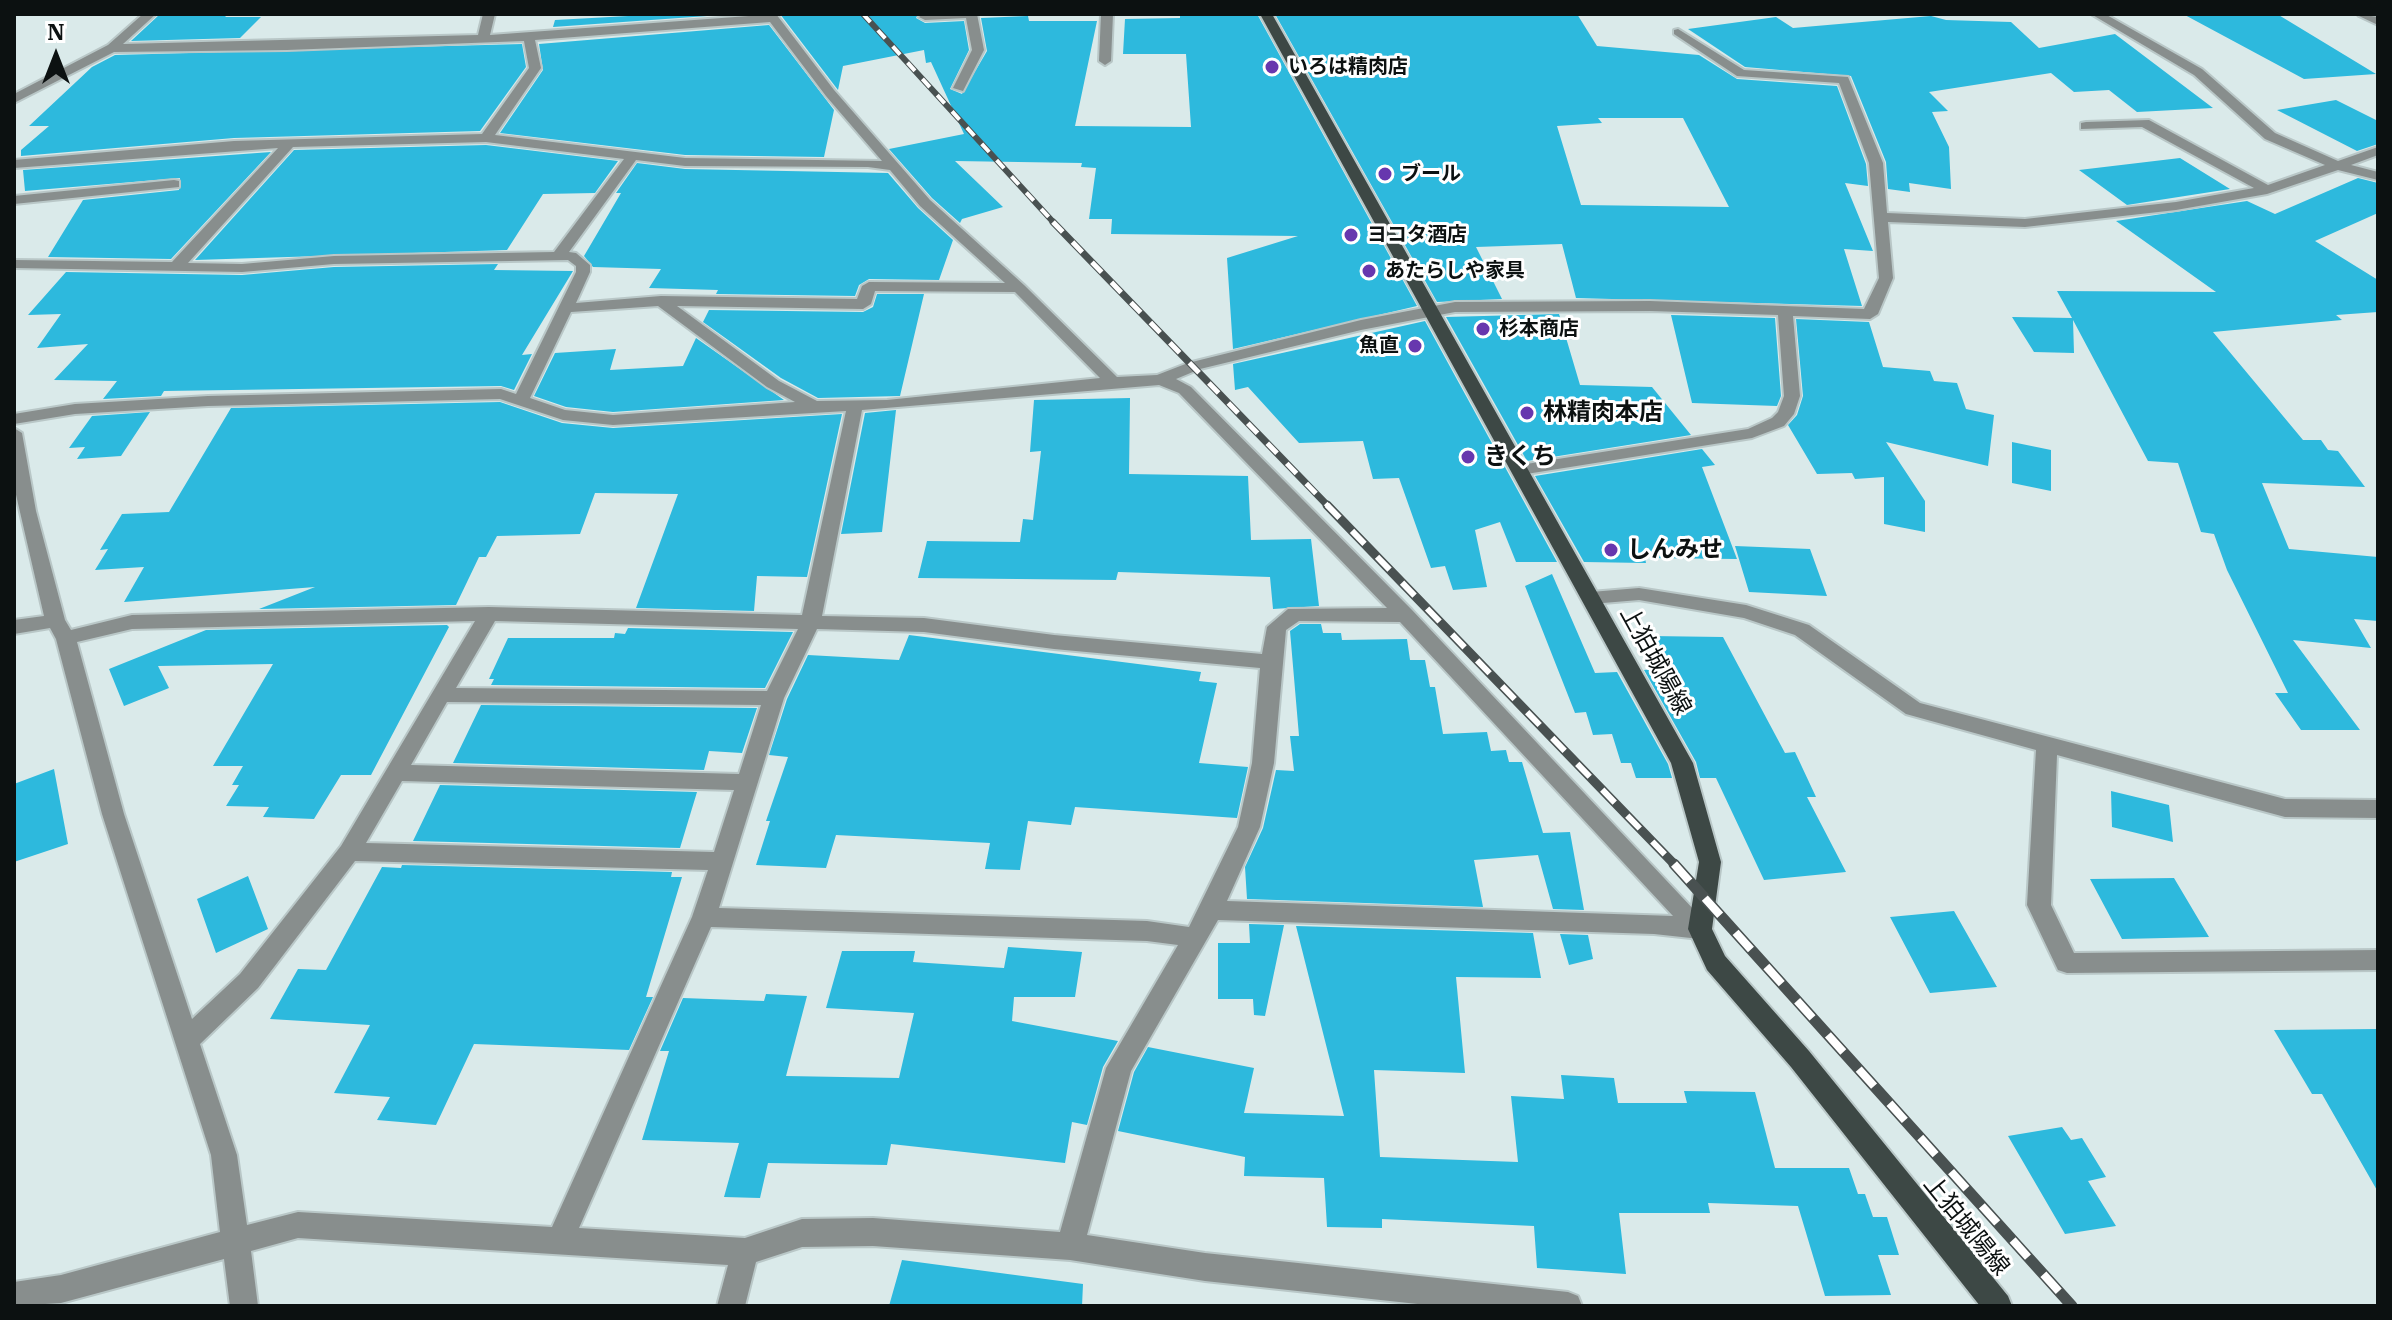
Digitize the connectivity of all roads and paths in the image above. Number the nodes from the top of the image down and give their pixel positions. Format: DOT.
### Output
graph roads {
  1 [pos="150,14"];
  2 [pos="489,14"];
  3 [pos="970,14"];
  4 [pos="1107,14"];
  5 [pos="1266,14"];
  6 [pos="2097,14"];
  7 [pos="2363,14"];
  8 [pos="771,16"];
  9 [pos="925,17"];
  10 [pos="2378,22"];
  11 [pos="1678,32"];
  12 [pos="529,37"];
  13 [pos="483,39"];
  14 [pos="112,48"];
  15 [pos="1105,61"];
  16 [pos="959,88"];
  17 [pos="14,99"];
  18 [pos="2086,126"];
  19 [pos="486,138"];
  20 [pos="290,143"];
  21 [pos="2378,151"];
  22 [pos="631,158"];
  23 [pos="14,164"];
  24 [pos="2339,166"];
  25 [pos="893,167"];
  26 [pos="2378,176"];
  27 [pos="174,184"];
  28 [pos="2267,190"];
  29 [pos="14,200"];
  30 [pos="1880,217"];
  31 [pos="560,254"];
  32 [pos="14,264"];
  33 [pos="177,266"];
  34 [pos="1019,288"];
  35 [pos="661,301"];
  36 [pos="566,308"];
  37 [pos="1785,310"];
  38 [pos="1433,312"];
  39 [pos="1159,380"];
  40 [pos="1113,382"];
  41 [pos="521,401"];
  42 [pos="814,406"];
  43 [pos="855,406"];
  44 [pos="14,419"];
  45 [pos="14,433"];
  46 [pos="1520,470"];
  47 [pos="1591,598"];
  48 [pos="489,614"];
  49 [pos="1405,615"];
  50 [pos="811,621"];
  51 [pos="14,627"];
  52 [pos="60,630"];
  53 [pos="1271,662"];
  54 [pos="444,695"];
  55 [pos="774,698"];
  56 [pos="2047,746"];
  57 [pos="397,773"];
  58 [pos="746,782"];
  59 [pos="2378,809"];
  60 [pos="349,852"];
  61 [pos="720,861"];
  62 [pos="1211,910"];
  63 [pos="704,917"];
  64 [pos="1700,929"];
  65 [pos="1194,938"];
  66 [pos="2378,960"];
  67 [pos="186,1041"];
  68 [pos="234,1240"];
  69 [pos="559,1242"];
  70 [pos="1070,1246"];
  71 [pos="745,1252"];
  72 [pos="14,1296"];
  73 [pos="244,1306"];
  74 [pos="731,1306"];
  75 [pos="1568,1306"];
  76 [pos="1998,1306"];
  1 -- 14 [label="street"];
  2 -- 13 [label="street"];
  3 -- 9 [label="street"];
  3 -- 16 [label="street"];
  4 -- 15 [label="street"];
  5 -- 38 [label="main road, 上狛城陽線"];
  6 -- 24 [label="street"];
  7 -- 10 [label="street"];
  8 -- 12 [label="street"];
  8 -- 25 [label="street"];
  11 -- 30 [label="street"];
  12 -- 13 [label="street"];
  12 -- 19 [label="street"];
  13 -- 14 [label="street"];
  14 -- 17 [label="street"];
  18 -- 28 [label="street"];
  19 -- 20 [label="street"];
  19 -- 22 [label="street"];
  20 -- 23 [label="street"];
  20 -- 33 [label="street"];
  21 -- 24 [label="street"];
  22 -- 25 [label="street"];
  22 -- 31 [label="street"];
  24 -- 26 [label="street"];
  24 -- 28 [label="street"];
  25 -- 34 [label="street"];
  27 -- 29 [label="street"];
  28 -- 30 [label="street"];
  30 -- 37 [label="street"];
  31 -- 33 [label="street"];
  31 -- 36 [label="street"];
  32 -- 33 [label="street"];
  34 -- 35 [label="street"];
  34 -- 40 [label="street"];
  35 -- 36 [label="street"];
  35 -- 42 [label="street"];
  36 -- 41 [label="street"];
  37 -- 38 [label="street"];
  37 -- 46 [label="street"];
  38 -- 39 [label="street"];
  38 -- 46 [label="main road, 上狛城陽線"];
  39 -- 40 [label="street"];
  39 -- 49 [label="street"];
  40 -- 43 [label="street"];
  41 -- 42 [label="street"];
  41 -- 44 [label="street"];
  42 -- 43 [label="street"];
  43 -- 50 [label="street"];
  45 -- 52 [label="street"];
  46 -- 47 [label="main road, 上狛城陽線"];
  47 -- 56 [label="street"];
  47 -- 64 [label="main road, 上狛城陽線"];
  48 -- 50 [label="street"];
  48 -- 52 [label="street"];
  48 -- 54 [label="street"];
  49 -- 53 [label="street"];
  49 -- 64 [label="street"];
  50 -- 53 [label="street"];
  50 -- 55 [label="street"];
  51 -- 52 [label="street"];
  52 -- 67 [label="street"];
  53 -- 62 [label="street"];
  54 -- 55 [label="street"];
  54 -- 57 [label="street"];
  55 -- 58 [label="street"];
  56 -- 59 [label="street"];
  56 -- 66 [label="street"];
  57 -- 58 [label="street"];
  57 -- 60 [label="street"];
  58 -- 61 [label="street"];
  60 -- 61 [label="street"];
  60 -- 67 [label="street"];
  61 -- 63 [label="street"];
  62 -- 64 [label="street"];
  62 -- 65 [label="street"];
  63 -- 65 [label="street"];
  63 -- 69 [label="street"];
  64 -- 76 [label="main road, 上狛城陽線"];
  65 -- 70 [label="street"];
  67 -- 68 [label="street"];
  68 -- 69 [label="street"];
  68 -- 72 [label="street"];
  68 -- 73 [label="street"];
  69 -- 71 [label="street"];
  70 -- 71 [label="street"];
  70 -- 75 [label="street"];
  71 -- 74 [label="street"];
}
